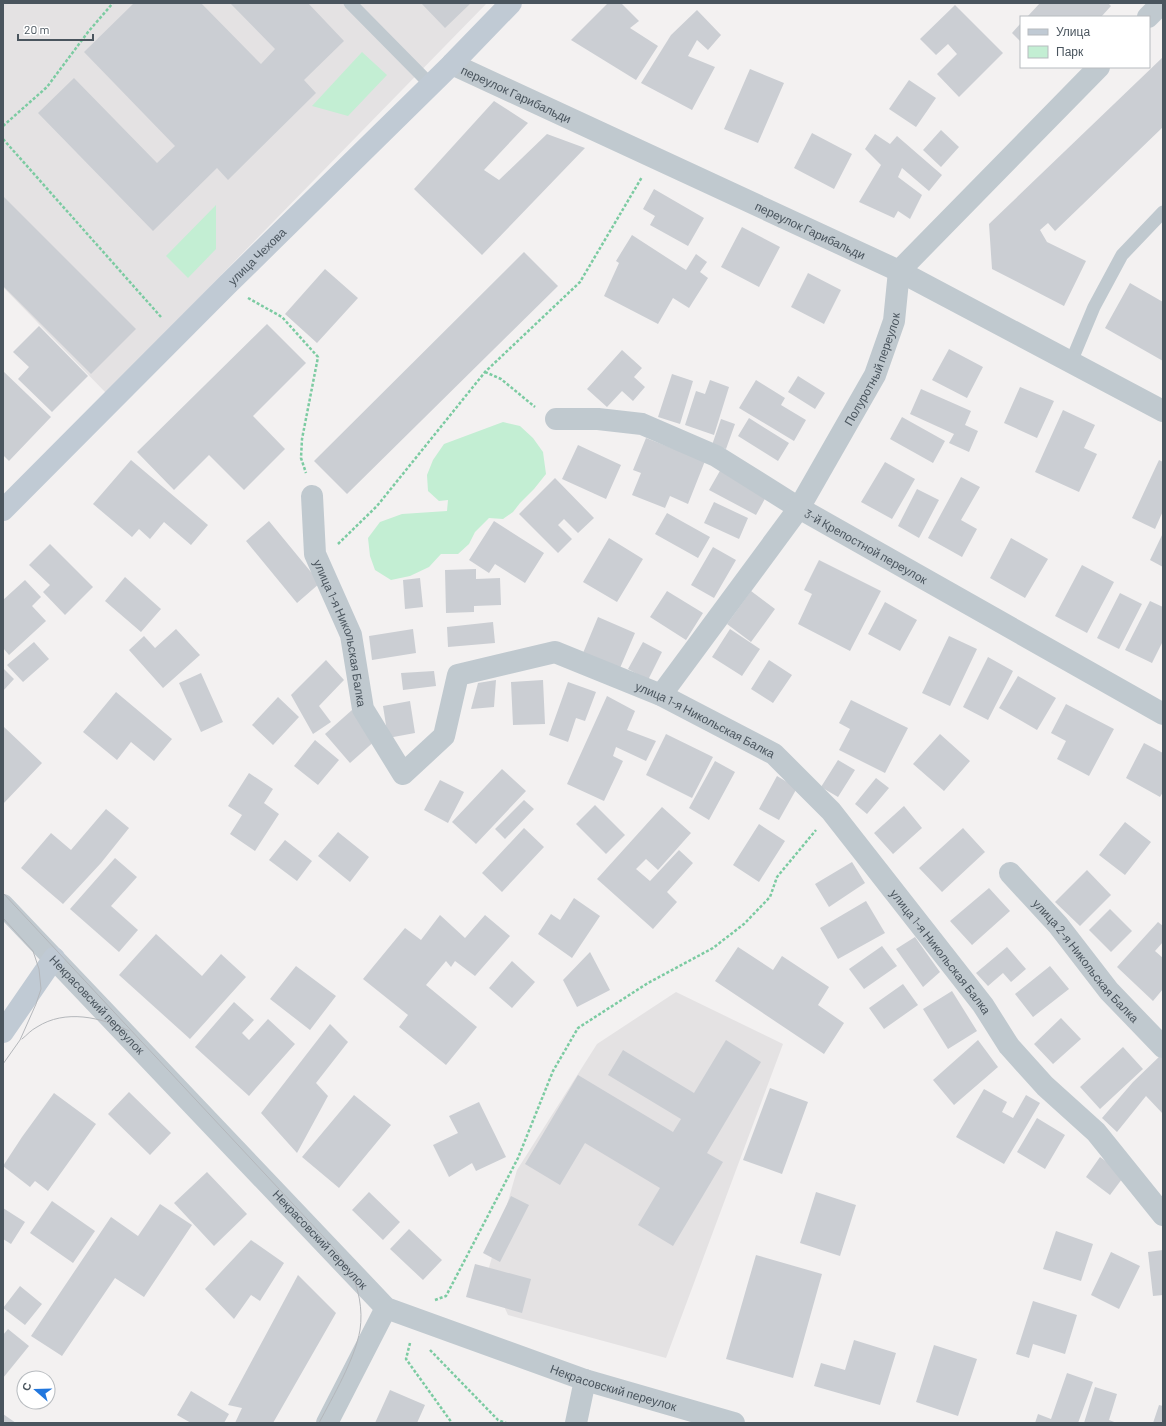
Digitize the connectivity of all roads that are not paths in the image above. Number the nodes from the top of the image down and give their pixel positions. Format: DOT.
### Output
graph roads {
  1 [pos="350,3"];
  2 [pos="511,3"];
  3 [pos="1162,3"];
  4 [pos="1149,16"];
  5 [pos="452,64"];
  6 [pos="1098,68"];
  7 [pos="431,85"];
  8 [pos="1163,212"];
  9 [pos="899,271"];
  10 [pos="1071,362"];
  11 [pos="1163,410"];
  12 [pos="556,419"];
  13 [pos="312,496"];
  14 [pos="799,508"];
  15 [pos="3,510"];
  16 [pos="661,695"];
  17 [pos="1163,714"];
  18 [pos="1010,872"];
  19 [pos="3,905"];
  20 [pos="54,958"];
  21 [pos="3,1032"];
  22 [pos="1163,1047"];
  23 [pos="1163,1214"];
  24 [pos="386,1308"];
  25 [pos="585,1380"];
  26 [pos="326,1423"];
  27 [pos="576,1423"];
  28 [pos="734,1423"];
  1 -- 7 [label="lane"];
  2 -- 5 [label="main road, улица Чехова"];
  3 -- 4 [label="street"];
  5 -- 7 [label="main road, улица Чехова"];
  5 -- 9 [label="street, переулок Гарибальди"];
  6 -- 9 [label="street"];
  7 -- 15 [label="main road, улица Чехова"];
  8 -- 10 [label="lane"];
  9 -- 10 [label="street, переулок Гарибальди"];
  9 -- 14 [label="street, Полуротный переулок"];
  10 -- 11 [label="street, переулок Гарибальди"];
  12 -- 14 [label="street, 3-й Крепостной переулок"];
  13 -- 16 [label="street, улица 1-я Никольская Балка"];
  14 -- 16 [label="street, Полуротный переулок"];
  14 -- 17 [label="street, 3-й Крепостной переулок"];
  16 -- 23 [label="street, улица 1-я Никольская Балка"];
  18 -- 22 [label="street, улица 2-я Никольская Балка"];
  19 -- 20 [label="street, Некрасовский переулок"];
  20 -- 21 [label="main road"];
  20 -- 24 [label="street, Некрасовский переулок"];
  24 -- 25 [label="street, Некрасовский переулок"];
  24 -- 26 [label="street"];
  25 -- 27 [label="street"];
  25 -- 28 [label="street, Некрасовский переулок"];
}
